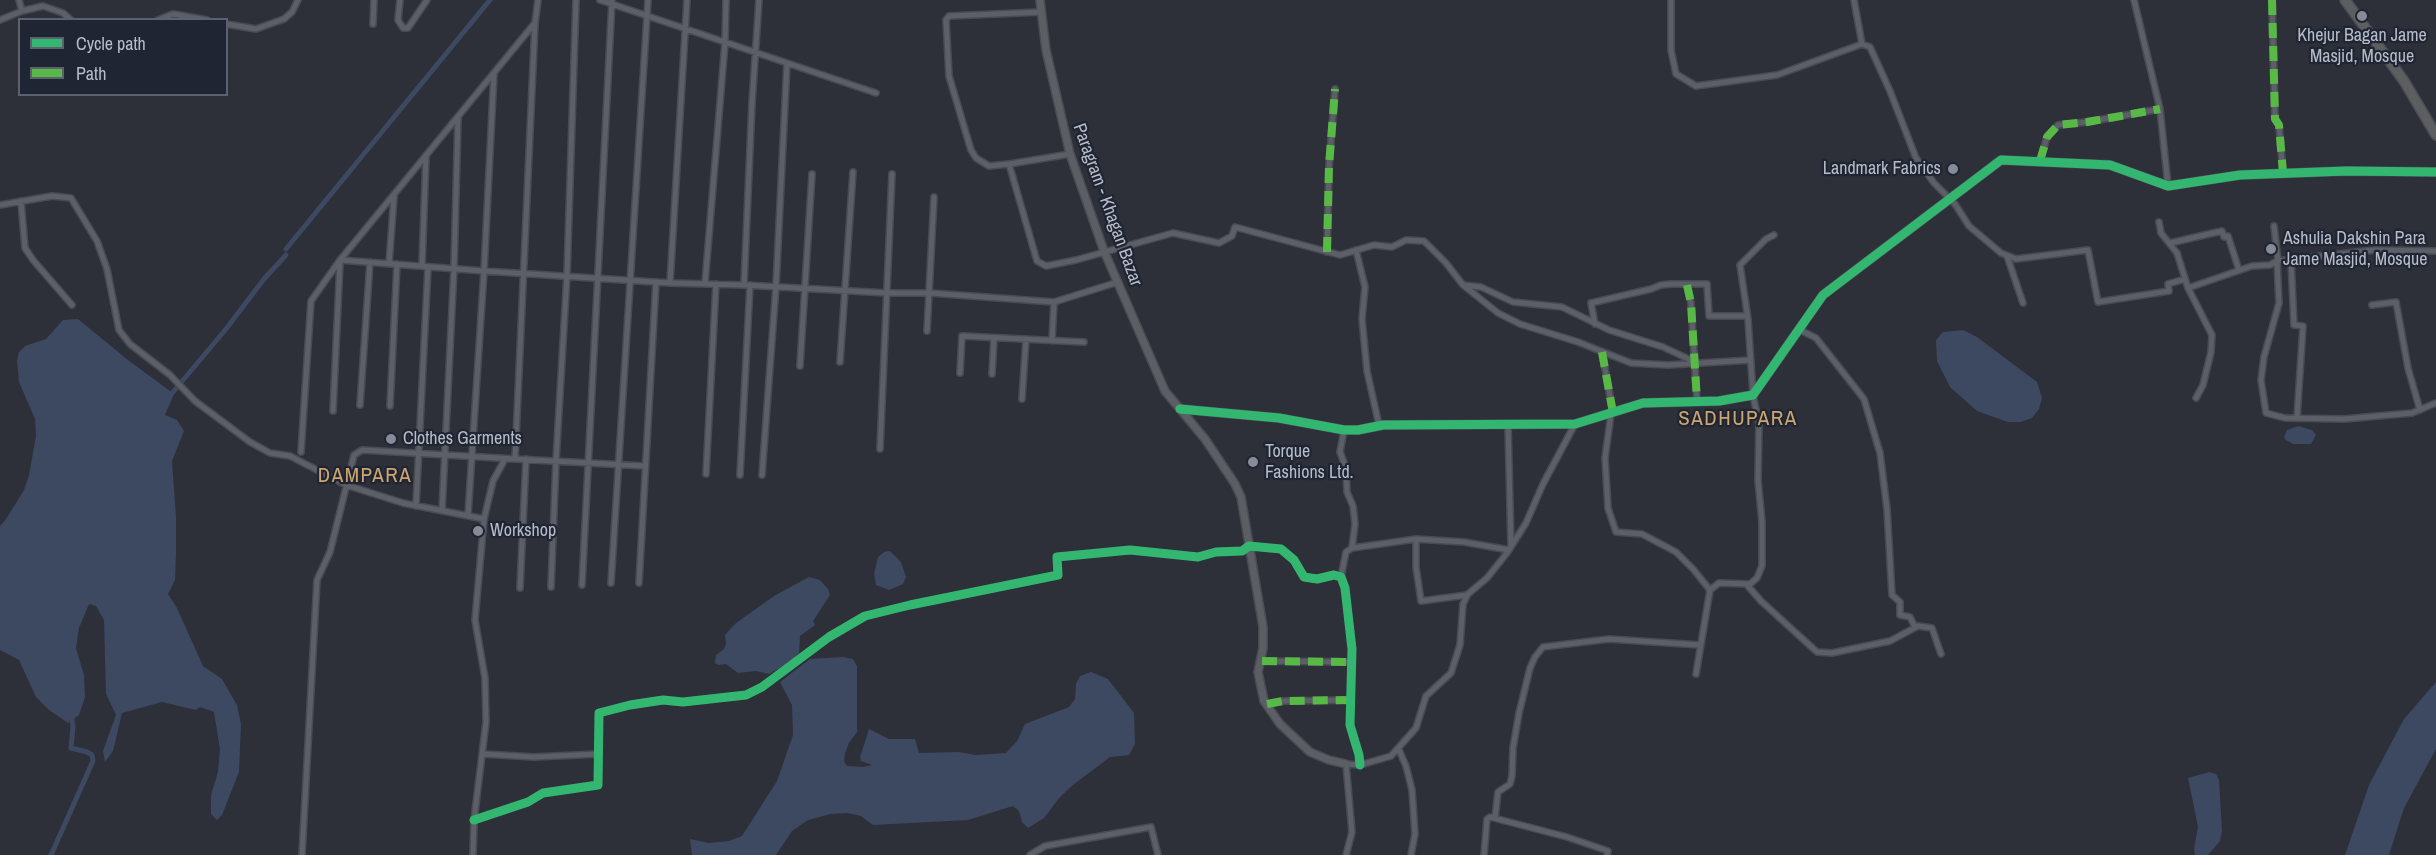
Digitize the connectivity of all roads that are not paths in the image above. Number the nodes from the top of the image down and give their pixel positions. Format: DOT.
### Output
graph roads {
  1 [pos="18,0"];
  2 [pos="298,0"];
  3 [pos="374,0"];
  4 [pos="400,0"];
  5 [pos="427,0"];
  6 [pos="538,0"];
  7 [pos="576,0"];
  8 [pos="600,0"];
  9 [pos="648,0"];
  10 [pos="687,0"];
  11 [pos="726,0"];
  12 [pos="759,0"];
  13 [pos="1040,0"];
  14 [pos="1671,0"];
  15 [pos="1854,0"];
  16 [pos="2134,0"];
  17 [pos="2272,0"];
  18 [pos="2345,0"];
  19 [pos="612,2"];
  20 [pos="22,11"];
  21 [pos="1041,12"];
  22 [pos="647,16"];
  23 [pos="69,18"];
  24 [pos="163,18"];
  25 [pos="196,18"];
  26 [pos="0,21"];
  27 [pos="535,23"];
  28 [pos="228,24"];
  29 [pos="373,24"];
  30 [pos="685,29"];
  31 [pos="725,43"];
  32 [pos="1862,44"];
  33 [pos="755,52"];
  34 [pos="787,63"];
  35 [pos="494,73"];
  36 [pos="1335,89"];
  37 [pos="876,93"];
  38 [pos="2160,108"];
  39 [pos="458,117"];
  40 [pos="2436,135"];
  41 [pos="1070,154"];
  42 [pos="426,155"];
  43 [pos="2040,161"];
  44 [pos="1009,164"];
  45 [pos="853,172"];
  46 [pos="2436,172"];
  47 [pos="2283,173"];
  48 [pos="812,174"];
  49 [pos="892,174"];
  50 [pos="2168,186"];
  51 [pos="394,195"];
  52 [pos="934,196"];
  53 [pos="1950,198"];
  54 [pos="21,201"];
  55 [pos="0,205"];
  56 [pos="2159,222"];
  57 [pos="2274,226"];
  58 [pos="1774,235"];
  59 [pos="2170,243"];
  60 [pos="1356,250"];
  61 [pos="1104,251"];
  62 [pos="2436,251"];
  63 [pos="1327,252"];
  64 [pos="2007,256"];
  65 [pos="340,260"];
  66 [pos="2291,260"];
  67 [pos="2278,261"];
  68 [pos="370,262"];
  69 [pos="389,264"];
  70 [pos="397,264"];
  71 [pos="425,266"];
  72 [pos="454,268"];
  73 [pos="2239,270"];
  74 [pos="484,271"];
  75 [pos="525,273"];
  76 [pos="567,276"];
  77 [pos="599,278"];
  78 [pos="2185,279"];
  79 [pos="631,280"];
  80 [pos="656,282"];
  81 [pos="670,282"];
  82 [pos="1118,282"];
  83 [pos="705,283"];
  84 [pos="716,284"];
  85 [pos="747,285"];
  86 [pos="1463,285"];
  87 [pos="1687,285"];
  88 [pos="776,286"];
  89 [pos="806,288"];
  90 [pos="2188,288"];
  91 [pos="845,290"];
  92 [pos="887,293"];
  93 [pos="930,293"];
  94 [pos="1054,302"];
  95 [pos="2023,303"];
  96 [pos="2372,305"];
  97 [pos="72,306"];
  98 [pos="1747,316"];
  99 [pos="1595,324"];
  100 [pos="1800,330"];
  101 [pos="927,331"];
  102 [pos="994,338"];
  103 [pos="1026,339"];
  104 [pos="1052,341"];
  105 [pos="1083,342"];
  106 [pos="1602,352"];
  107 [pos="1750,360"];
  108 [pos="840,362"];
  109 [pos="1695,362"];
  110 [pos="800,366"];
  111 [pos="960,374"];
  112 [pos="992,374"];
  113 [pos="1753,395"];
  114 [pos="2196,398"];
  115 [pos="1022,399"];
  116 [pos="1697,401"];
  117 [pos="2436,403"];
  118 [pos="360,405"];
  119 [pos="390,406"];
  120 [pos="1180,409"];
  121 [pos="2420,410"];
  122 [pos="333,411"];
  123 [pos="1612,413"];
  124 [pos="2296,418"];
  125 [pos="1575,424"];
  126 [pos="1379,425"];
  127 [pos="1508,425"];
  128 [pos="1344,430"];
  129 [pos="880,449"];
  130 [pos="301,452"];
  131 [pos="417,454"];
  132 [pos="444,455"];
  133 [pos="472,457"];
  134 [pos="505,459"];
  135 [pos="515,459"];
  136 [pos="526,459"];
  137 [pos="556,461"];
  138 [pos="589,463"];
  139 [pos="618,464"];
  140 [pos="645,466"];
  141 [pos="706,474"];
  142 [pos="740,475"];
  143 [pos="762,476"];
  144 [pos="346,485"];
  145 [pos="416,506"];
  146 [pos="442,511"];
  147 [pos="468,515"];
  148 [pos="484,519"];
  149 [pos="1416,539"];
  150 [pos="1249,546"];
  151 [pos="1352,548"];
  152 [pos="1510,548"];
  153 [pos="1341,577"];
  154 [pos="610,583"];
  155 [pos="639,583"];
  156 [pos="582,585"];
  157 [pos="1747,585"];
  158 [pos="551,587"];
  159 [pos="520,588"];
  160 [pos="1710,590"];
  161 [pos="1467,595"];
  162 [pos="1916,627"];
  163 [pos="1700,645"];
  164 [pos="1941,654"];
  165 [pos="1262,661"];
  166 [pos="1351,662"];
  167 [pos="1696,674"];
  168 [pos="1350,700"];
  169 [pos="1267,704"];
  170 [pos="1399,750"];
  171 [pos="483,754"];
  172 [pos="598,754"];
  173 [pos="1346,764"];
  174 [pos="1360,765"];
  175 [pos="1495,818"];
  176 [pos="474,820"];
  177 [pos="302,855"];
  178 [pos="473,855"];
  179 [pos="1030,855"];
  180 [pos="1158,855"];
  181 [pos="1346,855"];
  182 [pos="1412,855"];
  183 [pos="1484,855"];
  184 [pos="1607,855"];
  1 -- 20 [label="street"];
  2 -- 28 [label="street"];
  3 -- 29 [label="street"];
  4 -- 5 [label="street"];
  6 -- 27 [label="street"];
  7 -- 76 [label="street"];
  8 -- 19 [label="street"];
  9 -- 22 [label="street"];
  10 -- 30 [label="street"];
  11 -- 31 [label="street"];
  12 -- 33 [label="street"];
  13 -- 21 [label="street, Paragram - Khagan Bazar"];
  14 -- 32 [label="street"];
  15 -- 32 [label="street"];
  16 -- 38 [label="street"];
  17 -- 47 [label="street"];
  18 -- 40 [label="highway"];
  19 -- 22 [label="street"];
  19 -- 77 [label="street"];
  20 -- 23 [label="street"];
  20 -- 26 [label="street"];
  21 -- 41 [label="street, Paragram - Khagan Bazar"];
  21 -- 44 [label="street"];
  22 -- 30 [label="street"];
  22 -- 79 [label="street"];
  24 -- 25 [label="street"];
  27 -- 35 [label="street"];
  27 -- 75 [label="street"];
  30 -- 31 [label="street"];
  30 -- 81 [label="street"];
  31 -- 33 [label="street"];
  31 -- 83 [label="street"];
  32 -- 53 [label="street"];
  33 -- 34 [label="street"];
  33 -- 85 [label="street"];
  34 -- 37 [label="street"];
  34 -- 88 [label="street"];
  35 -- 39 [label="street"];
  35 -- 74 [label="street"];
  36 -- 63 [label="street"];
  38 -- 43 [label="street"];
  38 -- 50 [label="street"];
  39 -- 42 [label="street"];
  39 -- 72 [label="street"];
  41 -- 44 [label="street"];
  41 -- 61 [label="street, Paragram - Khagan Bazar"];
  42 -- 51 [label="street"];
  42 -- 71 [label="street"];
  43 -- 50 [label="street"];
  43 -- 53 [label="street"];
  44 -- 61 [label="street"];
  45 -- 91 [label="street"];
  46 -- 47 [label="street"];
  47 -- 50 [label="street"];
  48 -- 89 [label="street"];
  49 -- 92 [label="street"];
  51 -- 65 [label="street"];
  51 -- 69 [label="street"];
  52 -- 93 [label="street"];
  53 -- 64 [label="street"];
  53 -- 100 [label="street"];
  54 -- 55 [label="street"];
  54 -- 97 [label="street"];
  54 -- 144 [label="street"];
  56 -- 59 [label="street"];
  57 -- 67 [label="street"];
  58 -- 98 [label="street"];
  59 -- 73 [label="street"];
  59 -- 78 [label="street"];
  60 -- 63 [label="street"];
  60 -- 86 [label="street"];
  60 -- 126 [label="street"];
  61 -- 63 [label="street"];
  61 -- 82 [label="street, Paragram - Khagan Bazar"];
  62 -- 66 [label="street"];
  64 -- 78 [label="street"];
  64 -- 95 [label="street"];
  65 -- 68 [label="street"];
  65 -- 122 [label="street"];
  65 -- 130 [label="street"];
  66 -- 67 [label="street"];
  66 -- 124 [label="street"];
  67 -- 73 [label="street"];
  67 -- 124 [label="street"];
  68 -- 69 [label="street"];
  68 -- 118 [label="street"];
  69 -- 70 [label="street"];
  70 -- 71 [label="street"];
  70 -- 119 [label="street"];
  71 -- 72 [label="street"];
  71 -- 131 [label="street"];
  72 -- 74 [label="street"];
  72 -- 132 [label="street"];
  73 -- 90 [label="street"];
  74 -- 75 [label="street"];
  74 -- 133 [label="street"];
  75 -- 76 [label="street"];
  75 -- 135 [label="street"];
  76 -- 77 [label="street"];
  76 -- 137 [label="street"];
  77 -- 79 [label="street"];
  77 -- 138 [label="street"];
  78 -- 90 [label="street"];
  79 -- 80 [label="street"];
  79 -- 139 [label="street"];
  80 -- 81 [label="street"];
  80 -- 140 [label="street"];
  81 -- 83 [label="street"];
  82 -- 94 [label="street"];
  82 -- 120 [label="street, Paragram - Khagan Bazar"];
  83 -- 84 [label="street"];
  84 -- 85 [label="street"];
  84 -- 141 [label="street"];
  85 -- 88 [label="street"];
  85 -- 142 [label="street"];
  86 -- 99 [label="street"];
  86 -- 106 [label="street"];
  87 -- 98 [label="street"];
  87 -- 99 [label="street"];
  87 -- 109 [label="street"];
  88 -- 89 [label="street"];
  88 -- 143 [label="street"];
  89 -- 91 [label="street"];
  89 -- 110 [label="street"];
  90 -- 114 [label="street"];
  91 -- 92 [label="street"];
  91 -- 108 [label="street"];
  92 -- 93 [label="street"];
  92 -- 129 [label="street"];
  93 -- 94 [label="street"];
  93 -- 101 [label="street"];
  94 -- 104 [label="street"];
  96 -- 121 [label="street"];
  98 -- 107 [label="street"];
  99 -- 109 [label="street"];
  100 -- 113 [label="street"];
  100 -- 162 [label="street"];
  102 -- 103 [label="street"];
  102 -- 111 [label="street"];
  102 -- 112 [label="street"];
  103 -- 104 [label="street"];
  103 -- 115 [label="street"];
  104 -- 105 [label="street"];
  106 -- 109 [label="street"];
  106 -- 123 [label="street"];
  107 -- 109 [label="street"];
  107 -- 113 [label="street"];
  109 -- 116 [label="street"];
  113 -- 116 [label="street"];
  113 -- 157 [label="street"];
  116 -- 123 [label="street"];
  117 -- 121 [label="street"];
  120 -- 128 [label="street"];
  120 -- 150 [label="street, Paragram - Khagan Bazar"];
  121 -- 124 [label="street"];
  123 -- 125 [label="street"];
  123 -- 160 [label="street"];
  125 -- 127 [label="street"];
  125 -- 152 [label="street"];
  126 -- 127 [label="street"];
  126 -- 128 [label="street"];
  127 -- 152 [label="street"];
  128 -- 151 [label="street"];
  131 -- 132 [label="street"];
  131 -- 144 [label="street"];
  131 -- 145 [label="street"];
  132 -- 133 [label="street"];
  132 -- 146 [label="street"];
  133 -- 134 [label="street"];
  133 -- 147 [label="street"];
  134 -- 135 [label="street"];
  134 -- 148 [label="street"];
  135 -- 136 [label="street"];
  136 -- 137 [label="street"];
  136 -- 159 [label="street"];
  137 -- 138 [label="street"];
  137 -- 158 [label="street"];
  138 -- 139 [label="street"];
  138 -- 156 [label="street"];
  139 -- 140 [label="street"];
  139 -- 154 [label="street"];
  140 -- 155 [label="street"];
  144 -- 145 [label="street"];
  144 -- 177 [label="street"];
  145 -- 146 [label="street"];
  146 -- 147 [label="street"];
  147 -- 148 [label="street"];
  148 -- 171 [label="street"];
  149 -- 151 [label="street"];
  149 -- 152 [label="street"];
  149 -- 161 [label="street"];
  150 -- 153 [label="street"];
  150 -- 165 [label="street, Paragram - Khagan Bazar"];
  150 -- 172 [label="street"];
  151 -- 153 [label="street"];
  152 -- 161 [label="street"];
  153 -- 166 [label="street"];
  157 -- 160 [label="street"];
  157 -- 162 [label="street"];
  160 -- 163 [label="street"];
  161 -- 170 [label="street"];
  162 -- 164 [label="street"];
  163 -- 167 [label="street"];
  163 -- 175 [label="street"];
  165 -- 166 [label="street"];
  165 -- 169 [label="street, Paragram - Khagan Bazar"];
  166 -- 168 [label="street"];
  168 -- 169 [label="street"];
  168 -- 174 [label="street"];
  169 -- 173 [label="street, Paragram - Khagan Bazar"];
  170 -- 174 [label="street"];
  170 -- 182 [label="street"];
  171 -- 172 [label="street"];
  171 -- 176 [label="street"];
  172 -- 176 [label="street"];
  173 -- 174 [label="street"];
  173 -- 181 [label="street"];
  175 -- 183 [label="street"];
  175 -- 184 [label="street"];
  176 -- 178 [label="street"];
  179 -- 180 [label="street"];
}
